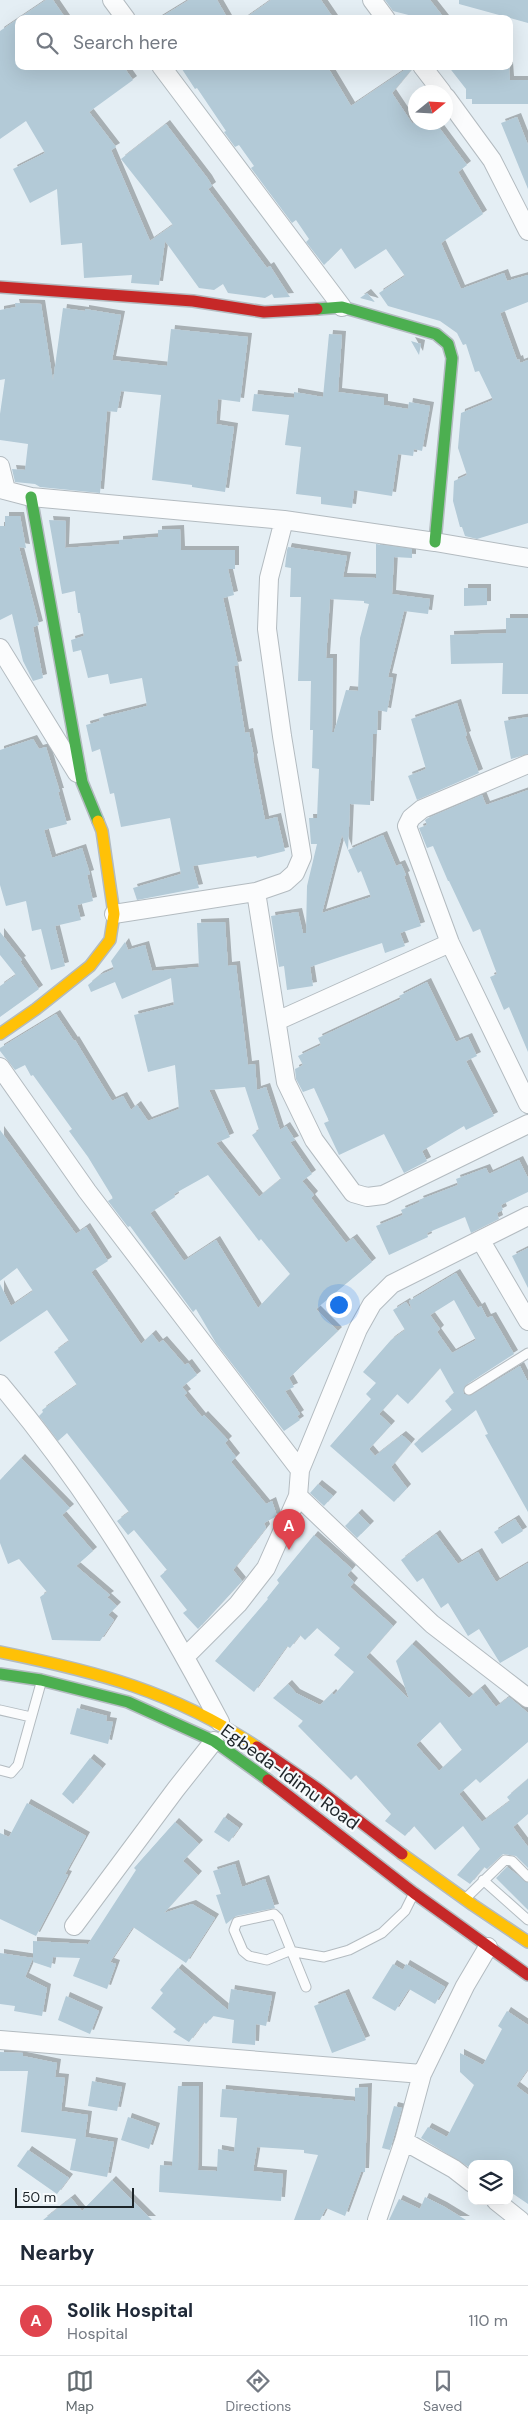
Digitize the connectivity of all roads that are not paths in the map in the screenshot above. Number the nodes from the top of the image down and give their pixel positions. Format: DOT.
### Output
graph roads {
  1 [pos="112,0"];
  2 [pos="372,0"];
  3 [pos="123,15"];
  4 [pos="383,15"];
  5 [pos="164,70"];
  6 [pos="425,70"];
  7 [pos="437,85"];
  8 [pos="453,107"];
  9 [pos="528,231"];
  10 [pos="0,287"];
  11 [pos="342,306"];
  12 [pos="0,466"];
  13 [pos="3,490"];
  14 [pos="31,497"];
  15 [pos="284,520"];
  16 [pos="435,542"];
  17 [pos="528,558"];
  18 [pos="0,648"];
  19 [pos="528,764"];
  20 [pos="82,782"];
  21 [pos="256,892"];
  22 [pos="114,914"];
  23 [pos="450,943"];
  24 [pos="277,1021"];
  25 [pos="0,1034"];
  26 [pos="0,1067"];
  27 [pos="528,1104"];
  28 [pos="528,1124"];
  29 [pos="528,1216"];
  30 [pos="481,1241"];
  31 [pos="528,1321"];
  32 [pos="528,1353"];
  33 [pos="0,1384"];
  34 [pos="469,1390"];
  35 [pos="300,1470"];
  36 [pos="298,1496"];
  37 [pos="0,1652"];
  38 [pos="185,1657"];
  39 [pos="0,1674"];
  40 [pos="41,1680"];
  41 [pos="528,1698"];
  42 [pos="0,1710"];
  43 [pos="32,1716"];
  44 [pos="221,1724"];
  45 [pos="214,1741"];
  46 [pos="0,1770"];
  47 [pos="528,1877"];
  48 [pos="483,1880"];
  49 [pos="414,1892"];
  50 [pos="464,1900"];
  51 [pos="528,1920"];
  52 [pos="74,1926"];
  53 [pos="514,1932"];
  54 [pos="528,1942"];
  55 [pos="488,1947"];
  56 [pos="290,1950"];
  57 [pos="528,1974"];
  58 [pos="306,1987"];
  59 [pos="0,2040"];
  60 [pos="422,2074"];
  61 [pos="404,2141"];
  62 [pos="468,2180"];
  63 [pos="501,2205"];
  64 [pos="377,2220"];
  65 [pos="520,2220"];
  1 -- 3 [label="street"];
  2 -- 4 [label="street"];
  5 -- 11 [label="street"];
  6 -- 7 [label="street"];
  8 -- 9 [label="street"];
  10 -- 11 [label="street"];
  11 -- 16 [label="street"];
  12 -- 13 [label="street"];
  13 -- 14 [label="street"];
  14 -- 15 [label="street"];
  14 -- 20 [label="street"];
  15 -- 16 [label="street"];
  15 -- 21 [label="street"];
  16 -- 17 [label="street"];
  18 -- 20 [label="street"];
  19 -- 23 [label="street"];
  20 -- 22 [label="street"];
  21 -- 22 [label="street"];
  21 -- 24 [label="street"];
  22 -- 25 [label="street"];
  23 -- 24 [label="street"];
  23 -- 27 [label="street"];
  24 -- 28 [label="street"];
  26 -- 35 [label="street"];
  29 -- 30 [label="street"];
  30 -- 31 [label="street"];
  30 -- 35 [label="street"];
  32 -- 34 [label="lane"];
  33 -- 38 [label="street"];
  35 -- 36 [label="street"];
  36 -- 38 [label="street"];
  36 -- 41 [label="street"];
  37 -- 44 [label="street, Egbeda-Idimu Road"];
  38 -- 44 [label="street"];
  39 -- 40 [label="street, Egbeda-Idimu Road"];
  40 -- 43 [label="lane"];
  40 -- 45 [label="street, Egbeda-Idimu Road"];
  42 -- 43 [label="lane"];
  43 -- 46 [label="lane"];
  44 -- 50 [label="street, Egbeda-Idimu Road"];
  45 -- 49 [label="street, Egbeda-Idimu Road"];
  45 -- 52 [label="street"];
  47 -- 48 [label="lane"];
  48 -- 50 [label="lane"];
  48 -- 51 [label="lane"];
  49 -- 55 [label="street, Egbeda-Idimu Road"];
  49 -- 56 [label="lane"];
  50 -- 53 [label="street, Egbeda-Idimu Road"];
  51 -- 53 [label="lane"];
  53 -- 54 [label="street, Egbeda-Idimu Road"];
  55 -- 57 [label="street, Egbeda-Idimu Road"];
  55 -- 60 [label="street"];
  56 -- 56 [label="lane"];
  56 -- 58 [label="lane"];
  59 -- 60 [label="street"];
  60 -- 61 [label="street"];
  61 -- 62 [label="street"];
  61 -- 64 [label="street"];
  63 -- 65 [label="street"];
}
